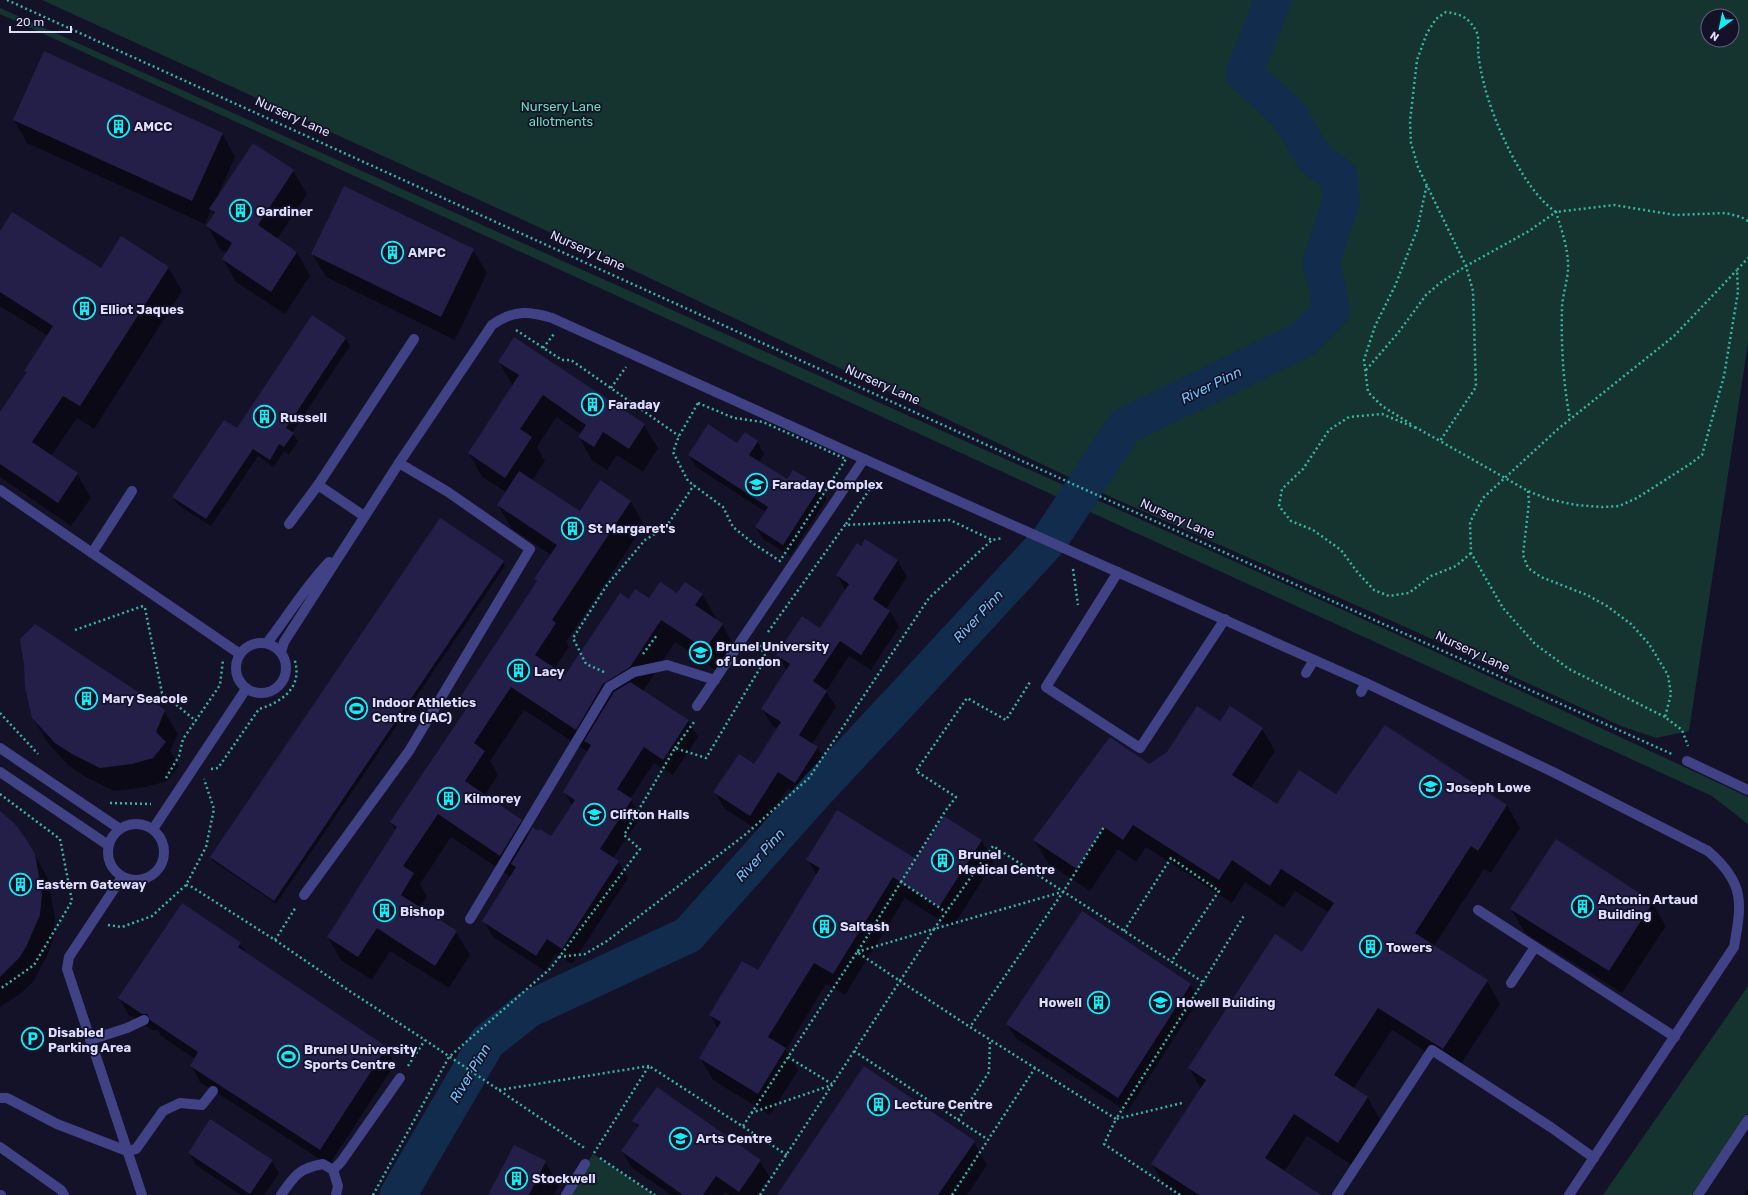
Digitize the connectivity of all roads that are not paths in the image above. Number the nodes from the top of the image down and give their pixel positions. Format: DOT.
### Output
graph roads {
  1 [pos="414,339"];
  2 [pos="864,459"];
  3 [pos="399,463"];
  4 [pos="318,485"];
  5 [pos="0,490"];
  6 [pos="132,491"];
  7 [pos="364,516"];
  8 [pos="289,524"];
  9 [pos="345,546"];
  10 [pos="92,553"];
  11 [pos="1118,572"];
  12 [pos="1225,619"];
  13 [pos="267,644"];
  14 [pos="281,652"];
  15 [pos="240,654"];
  16 [pos="1314,660"];
  17 [pos="1306,673"];
  18 [pos="715,680"];
  19 [pos="1366,683"];
  20 [pos="246,689"];
  21 [pos="1361,692"];
  22 [pos="697,706"];
  23 [pos="0,748"];
  24 [pos="1687,761"];
  25 [pos="0,772"];
  26 [pos="1748,790"];
  27 [pos="120,829"];
  28 [pos="153,829"];
  29 [pos="108,844"];
  30 [pos="122,877"];
  31 [pos="304,895"];
  32 [pos="1478,910"];
  33 [pos="470,919"];
  34 [pos="1535,947"];
  35 [pos="1511,983"];
  36 [pos="144,1020"];
  37 [pos="1675,1036"];
  38 [pos="90,1040"];
  39 [pos="400,1078"];
  40 [pos="213,1091"];
  41 [pos="0,1098"];
  42 [pos="1748,1120"];
  43 [pos="0,1147"];
  44 [pos="127,1151"];
  45 [pos="1594,1158"];
  46 [pos="585,1164"];
  47 [pos="333,1170"];
  48 [pos="64,1195"];
  49 [pos="142,1195"];
  50 [pos="282,1195"];
  51 [pos="336,1195"];
  52 [pos="566,1195"];
  53 [pos="1336,1195"];
  54 [pos="1569,1195"];
  55 [pos="1698,1195"];
  1 -- 4 [label="street"];
  2 -- 3 [label="street"];
  2 -- 11 [label="street"];
  2 -- 18 [label="street"];
  3 -- 7 [label="street"];
  3 -- 31 [label="street"];
  4 -- 7 [label="street"];
  4 -- 8 [label="street"];
  5 -- 10 [label="street"];
  6 -- 10 [label="street"];
  7 -- 9 [label="street"];
  9 -- 13 [label="street"];
  9 -- 14 [label="street"];
  10 -- 15 [label="street"];
  11 -- 12 [label="street"];
  11 -- 12 [label="street"];
  12 -- 16 [label="street"];
  13 -- 14 [label="street"];
  13 -- 15 [label="street"];
  14 -- 20 [label="street"];
  15 -- 20 [label="street"];
  16 -- 17 [label="street"];
  16 -- 19 [label="street"];
  18 -- 22 [label="street"];
  18 -- 33 [label="street"];
  19 -- 21 [label="street"];
  19 -- 37 [label="street"];
  20 -- 28 [label="street"];
  23 -- 27 [label="street"];
  24 -- 26 [label="street"];
  25 -- 29 [label="street"];
  27 -- 28 [label="street"];
  27 -- 29 [label="street"];
  28 -- 30 [label="street"];
  29 -- 30 [label="street"];
  30 -- 38 [label="street"];
  32 -- 34 [label="street"];
  34 -- 35 [label="street"];
  34 -- 37 [label="street"];
  36 -- 38 [label="street"];
  37 -- 45 [label="street"];
  38 -- 44 [label="street"];
  39 -- 47 [label="street"];
  40 -- 44 [label="street"];
  41 -- 44 [label="street"];
  42 -- 55 [label="street"];
  43 -- 48 [label="street"];
  44 -- 49 [label="street"];
  45 -- 53 [label="street"];
  45 -- 54 [label="street"];
  46 -- 52 [label="street"];
  47 -- 50 [label="street"];
  47 -- 51 [label="street"];
}
